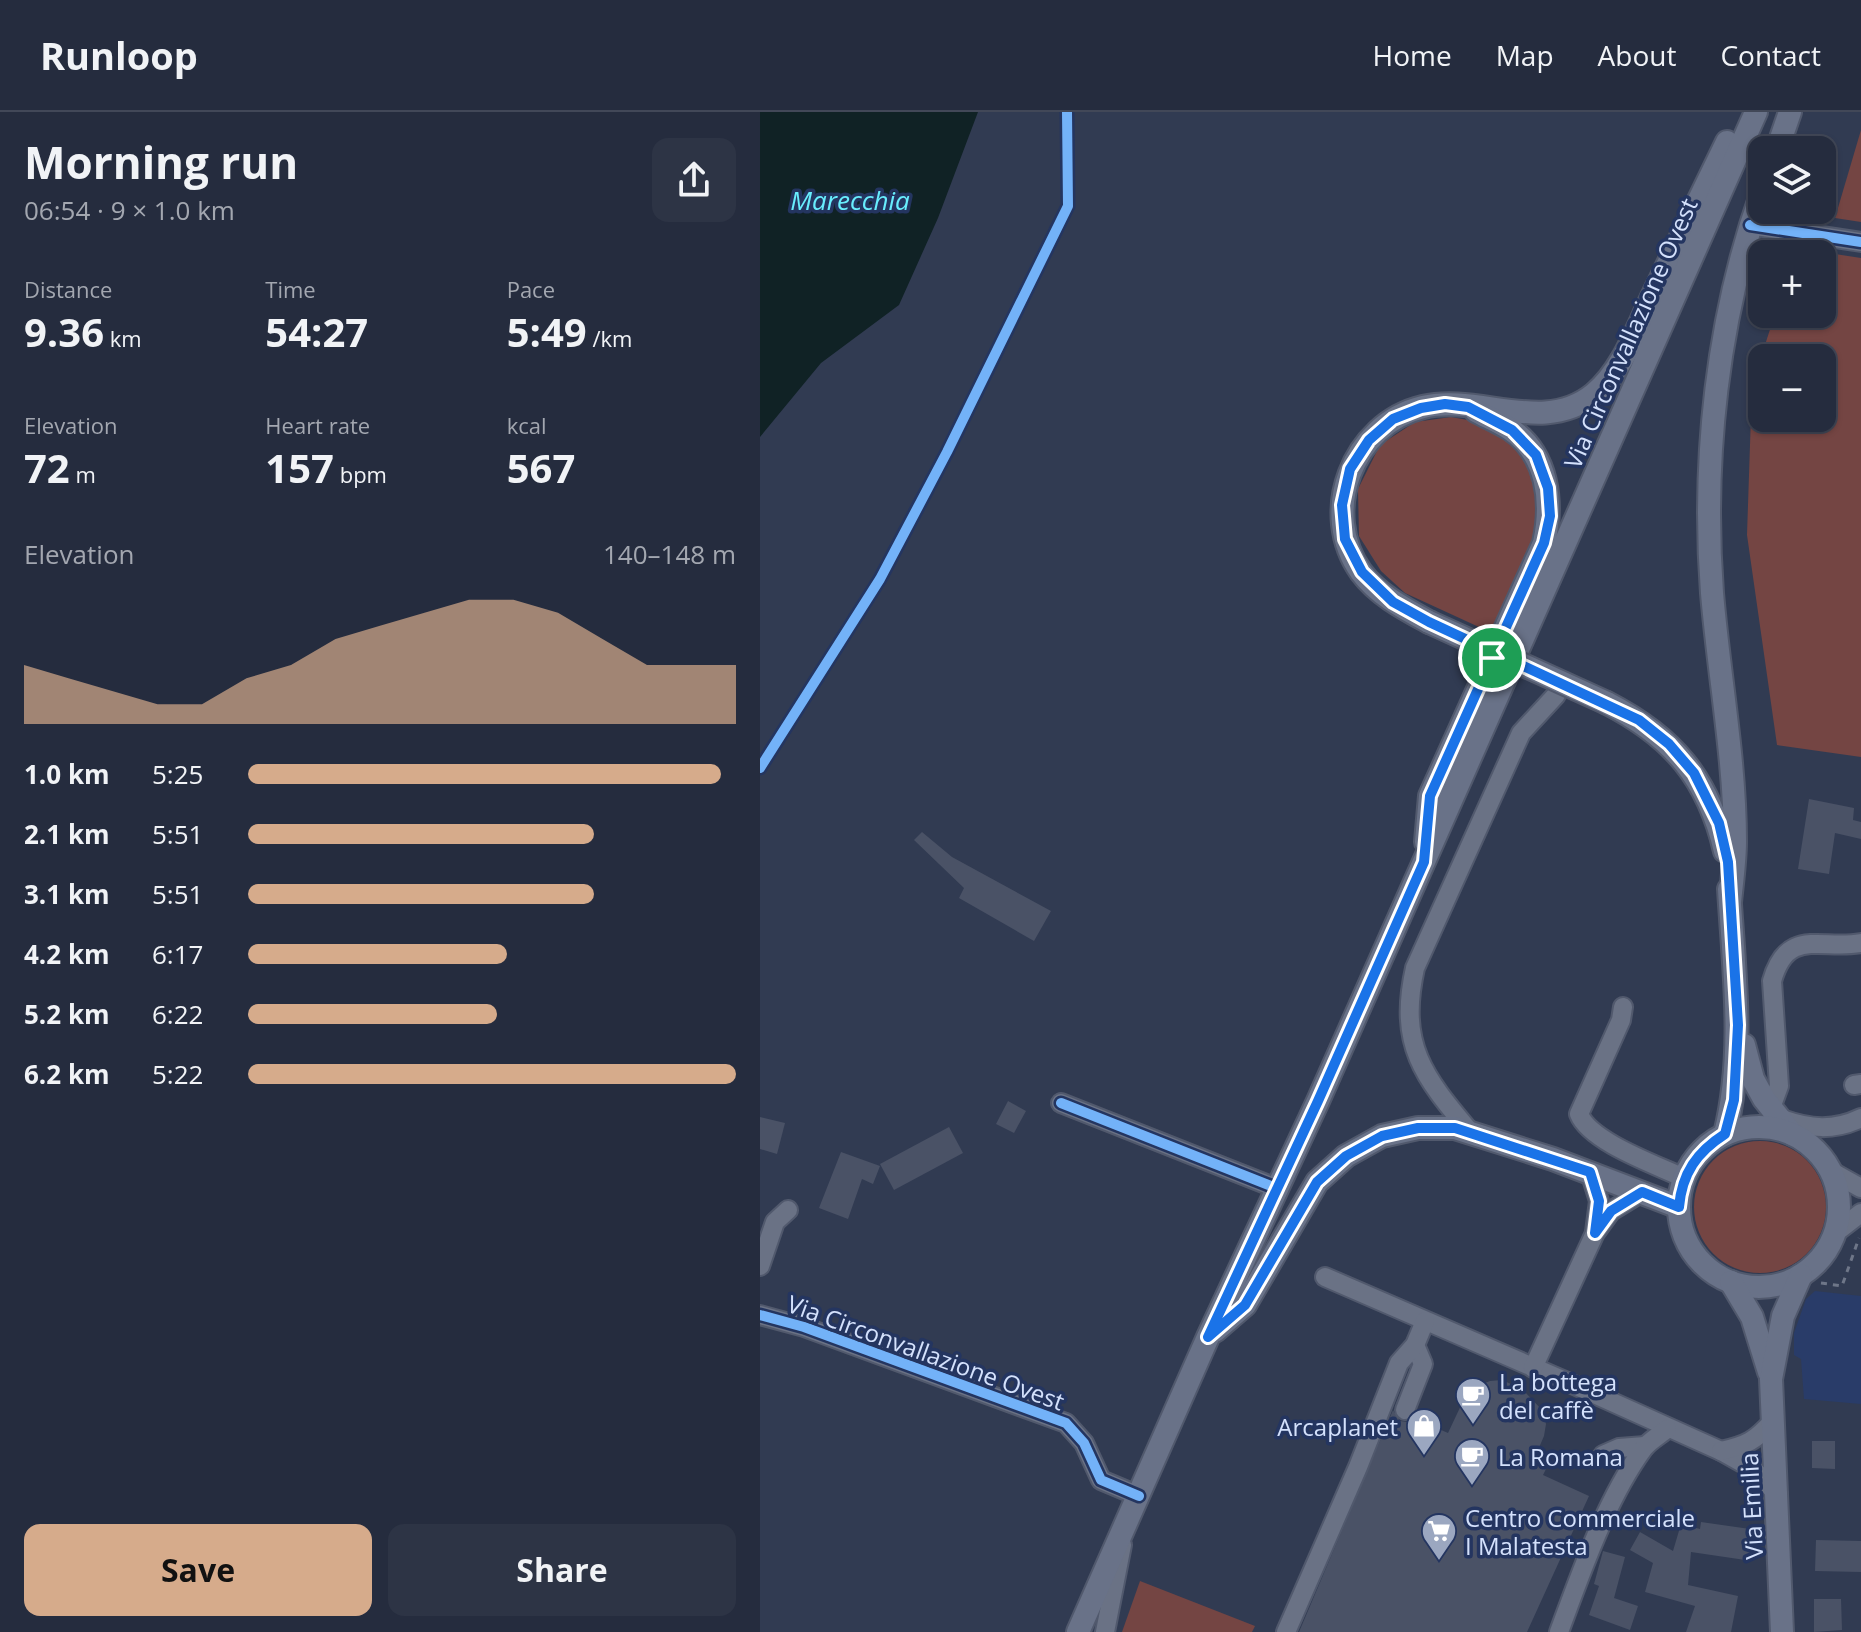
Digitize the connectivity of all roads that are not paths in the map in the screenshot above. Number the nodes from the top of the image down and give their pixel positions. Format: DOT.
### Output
graph roads {
  1 [pos="1746,112"];
  2 [pos="1756,112"];
  3 [pos="1790,112"];
  4 [pos="1782,136"];
  5 [pos="1750,225"];
  6 [pos="1861,242"];
  7 [pos="1468,407"];
  8 [pos="1556,695"];
  9 [pos="1424,862"];
  10 [pos="1730,902"];
  11 [pos="1861,943"];
  12 [pos="1623,1007"];
  13 [pos="1738,1025"];
  14 [pos="1061,1103"];
  15 [pos="1861,1118"];
  16 [pos="1782,1120"];
  17 [pos="1471,1133"];
  18 [pos="1725,1134"];
  19 [pos="1590,1172"];
  20 [pos="1832,1172"];
  21 [pos="1684,1178"];
  22 [pos="1276,1188"];
  23 [pos="1861,1188"];
  24 [pos="1642,1192"];
  25 [pos="1679,1207"];
  26 [pos="788,1210"];
  27 [pos="1861,1213"];
  28 [pos="1595,1233"];
  29 [pos="1835,1233"];
  30 [pos="760,1266"];
  31 [pos="1325,1277"];
  32 [pos="1809,1279"];
  33 [pos="1731,1282"];
  34 [pos="761,1313"];
  35 [pos="1425,1321"];
  36 [pos="1208,1337"];
  37 [pos="1415,1345"];
  38 [pos="1533,1368"];
  39 [pos="1771,1379"];
  40 [pos="1405,1410"];
  41 [pos="1773,1421"];
  42 [pos="1667,1429"];
  43 [pos="1645,1446"];
  44 [pos="1721,1451"];
  45 [pos="1603,1455"];
  46 [pos="1778,1495"];
  47 [pos="1139,1496"];
  48 [pos="1125,1527"];
  49 [pos="1078,1632"];
  50 [pos="1105,1632"];
  51 [pos="1286,1632"];
  52 [pos="1559,1632"];
  53 [pos="1782,1632"];
  1 -- 7 [label="main road"];
  2 -- 9 [label="main road, Via Circonvallazione Ovest"];
  3 -- 4 [label="main road"];
  5 -- 6 [label="street"];
  5 -- 10 [label="main road"];
  7 -- 9 [label="main road"];
  7 -- 10 [label="main road, bridge"];
  8 -- 17 [label="street"];
  9 -- 22 [label="main road, Via Circonvallazione Ovest"];
  10 -- 13 [label="main road"];
  11 -- 16 [label="street"];
  12 -- 21 [label="street"];
  13 -- 16 [label="main road"];
  13 -- 18 [label="main road"];
  14 -- 22 [label="street"];
  15 -- 16 [label="street"];
  16 -- 18 [label="main road"];
  16 -- 20 [label="main road"];
  17 -- 19 [label="main road"];
  17 -- 36 [label="main road"];
  18 -- 21 [label="main road"];
  19 -- 24 [label="main road"];
  19 -- 28 [label="street"];
  20 -- 23 [label="street"];
  20 -- 29 [label="main road"];
  21 -- 25 [label="main road"];
  22 -- 36 [label="main road, Via Circonvallazione Ovest"];
  24 -- 25 [label="main road"];
  24 -- 28 [label="street"];
  25 -- 33 [label="main road"];
  26 -- 30 [label="street"];
  27 -- 29 [label="street"];
  28 -- 38 [label="street"];
  29 -- 32 [label="main road"];
  31 -- 35 [label="street"];
  32 -- 33 [label="main road"];
  32 -- 39 [label="main road, Via Emilia"];
  33 -- 39 [label="main road, Via Emilia"];
  34 -- 47 [label="street, Via Circonvallazione Ovest"];
  35 -- 37 [label="street"];
  35 -- 38 [label="street"];
  36 -- 47 [label="main road, Via Circonvallazione Ovest"];
  37 -- 40 [label="street"];
  37 -- 51 [label="street"];
  38 -- 42 [label="street"];
  39 -- 41 [label="main road, Via Emilia"];
  41 -- 44 [label="street"];
  41 -- 46 [label="main road, Via Emilia"];
  42 -- 43 [label="street"];
  42 -- 44 [label="street"];
  43 -- 45 [label="street"];
  43 -- 52 [label="street"];
  44 -- 46 [label="street"];
  46 -- 53 [label="main road, Via Emilia"];
  47 -- 48 [label="main road, Via Circonvallazione Ovest"];
  48 -- 49 [label="main road, Via Circonvallazione Ovest"];
  48 -- 50 [label="street"];
}
